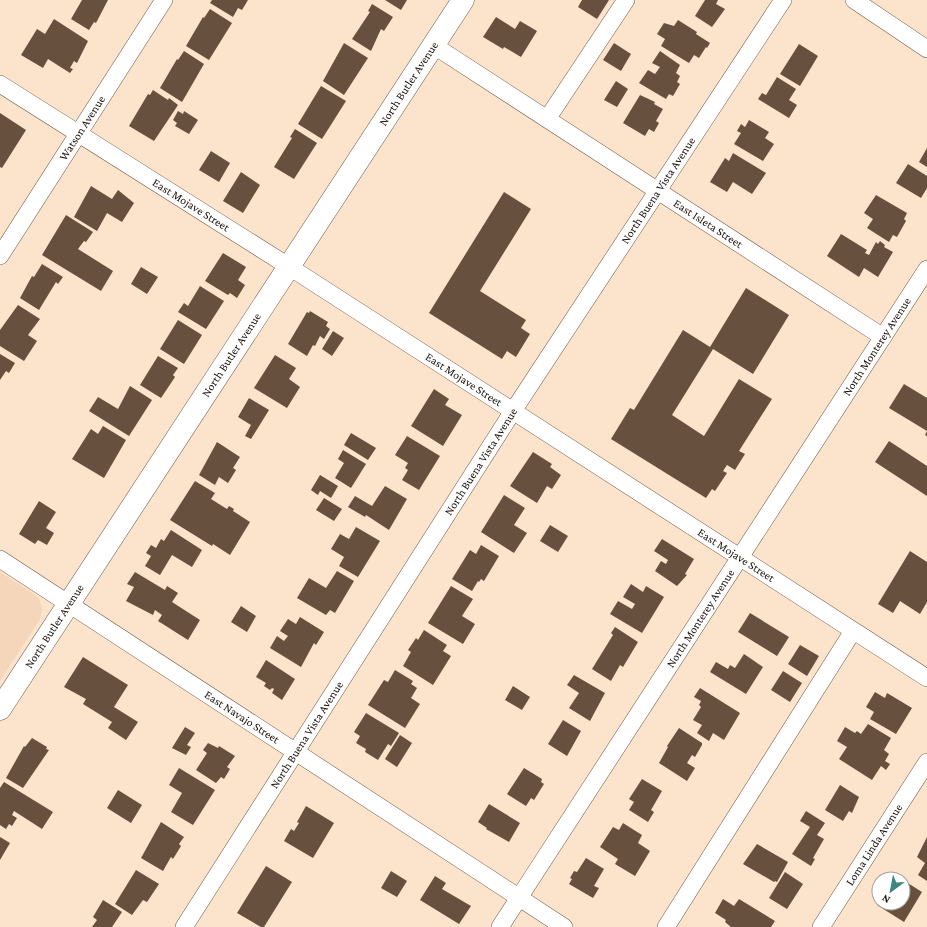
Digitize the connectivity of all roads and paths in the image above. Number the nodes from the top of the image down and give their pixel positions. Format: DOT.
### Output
graph roads {
  1 [pos="164,0"];
  2 [pos="462,0"];
  3 [pos="626,0"];
  4 [pos="784,0"];
  5 [pos="854,0"];
  6 [pos="433,45"];
  7 [pos="927,49"];
  8 [pos="0,84"];
  9 [pos="548,119"];
  10 [pos="79,134"];
  11 [pos="658,191"];
  12 [pos="0,256"];
  13 [pos="288,266"];
  14 [pos="927,269"];
  15 [pos="883,337"];
  16 [pos="513,411"];
  17 [pos="740,557"];
  18 [pos="0,559"];
  19 [pos="68,604"];
  20 [pos="853,631"];
  21 [pos="927,678"];
  22 [pos="0,709"];
  23 [pos="296,752"];
  24 [pos="927,762"];
  25 [pos="519,898"];
  26 [pos="184,927"];
  27 [pos="500,927"];
  28 [pos="564,927"];
  29 [pos="666,927"];
  30 [pos="821,927"];
  1 -- 10 [label="street, Watson Avenue"];
  2 -- 6 [label="main road, North Butler Avenue"];
  3 -- 9 [label="street"];
  4 -- 11 [label="street, North Buena Vista Avenue"];
  5 -- 7 [label="street"];
  6 -- 9 [label="street, East Isleta Street"];
  6 -- 13 [label="main road, North Butler Avenue"];
  8 -- 10 [label="street, East Mojave Street"];
  9 -- 11 [label="street, East Isleta Street"];
  10 -- 12 [label="street, Watson Avenue"];
  10 -- 13 [label="street, East Mojave Street"];
  11 -- 15 [label="street, East Isleta Street"];
  11 -- 16 [label="street, North Buena Vista Avenue"];
  13 -- 16 [label="street, East Mojave Street"];
  13 -- 19 [label="main road, North Butler Avenue"];
  14 -- 15 [label="street, North Monterey Avenue"];
  15 -- 17 [label="street, North Monterey Avenue"];
  16 -- 17 [label="street, East Mojave Street"];
  16 -- 23 [label="street, North Buena Vista Avenue"];
  17 -- 20 [label="street, East Mojave Street"];
  17 -- 25 [label="street, North Monterey Avenue"];
  18 -- 19 [label="street, East Navajo Street"];
  19 -- 22 [label="main road, North Butler Avenue"];
  19 -- 23 [label="street, East Navajo Street"];
  20 -- 21 [label="street, East Mojave Street"];
  20 -- 29 [label="street"];
  23 -- 25 [label="street, East Navajo Street"];
  23 -- 26 [label="street, North Buena Vista Avenue"];
  24 -- 30 [label="street, Loma Linda Avenue"];
  25 -- 27 [label="street, North Monterey Avenue"];
  25 -- 28 [label="street, East Navajo Street"];
}
